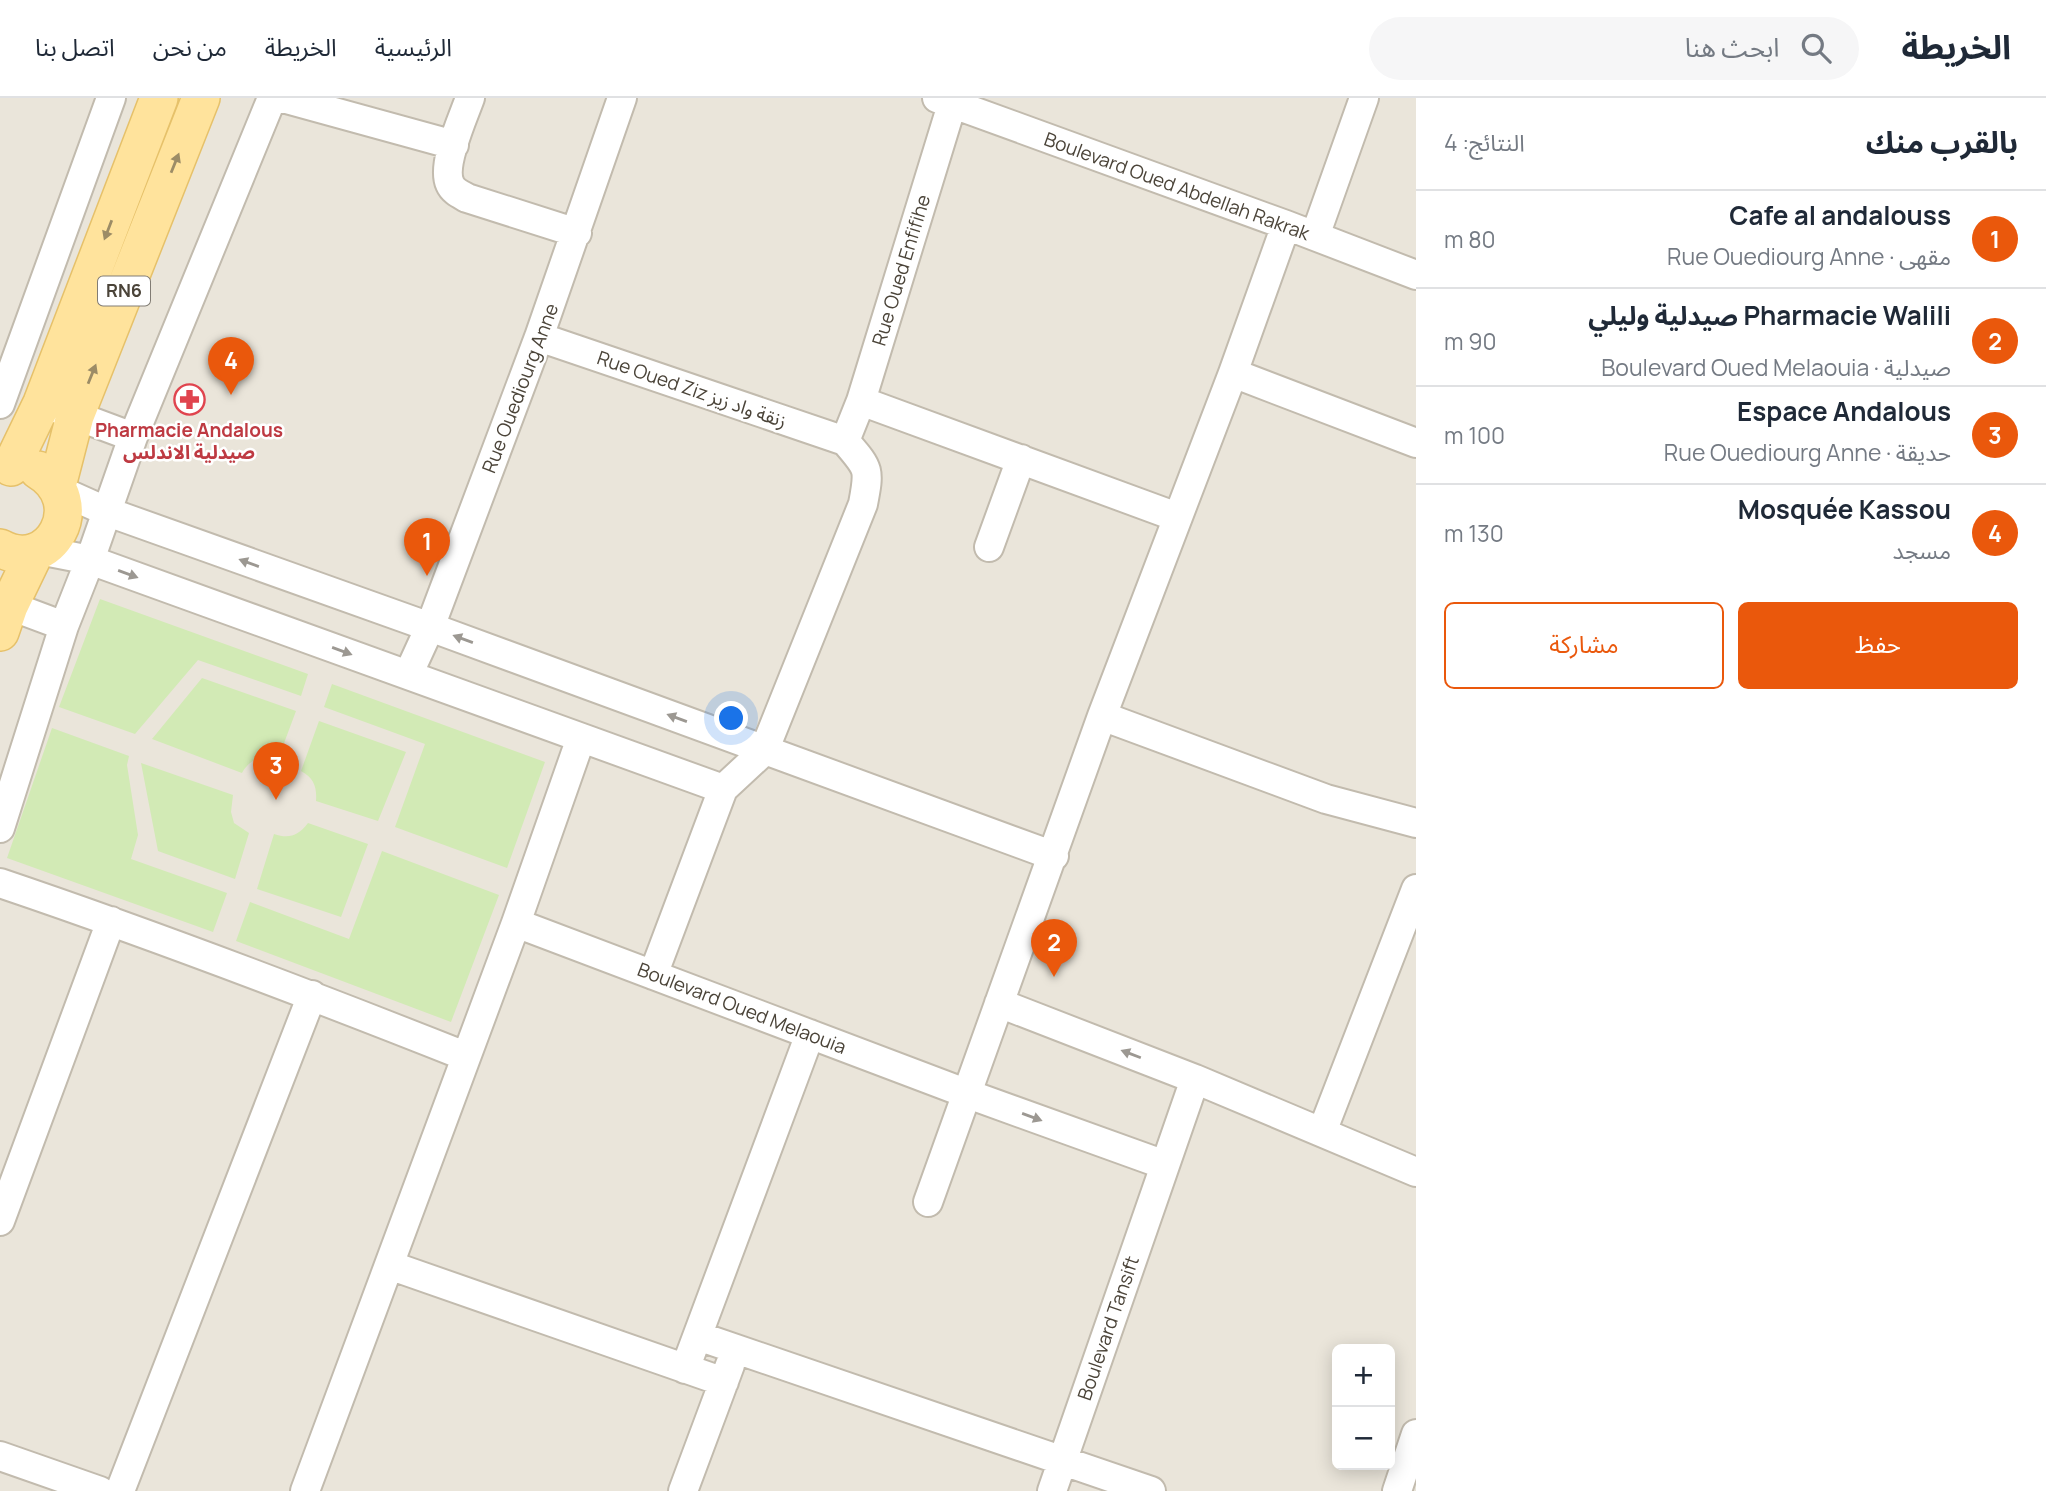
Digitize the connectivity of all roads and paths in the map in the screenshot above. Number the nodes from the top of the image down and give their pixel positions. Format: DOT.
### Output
graph roads {
  1 [pos="111,98"];
  2 [pos="159,98"];
  3 [pos="201,98"];
  4 [pos="272,98"];
  5 [pos="282,98"];
  6 [pos="470,98"];
  7 [pos="622,98"];
  8 [pos="1364,98"];
  9 [pos="948,100"];
  10 [pos="454,145"];
  11 [pos="1286,225"];
  12 [pos="577,233"];
  13 [pos="1315,236"];
  14 [pos="1416,275"];
  15 [pos="539,337"];
  16 [pos="1233,373"];
  17 [pos="3,398"];
  18 [pos="861,401"];
  19 [pos="58,410"];
  20 [pos="133,437"];
  21 [pos="845,442"];
  22 [pos="1416,443"];
  23 [pos="1021,459"];
  24 [pos="5,470"];
  25 [pos="58,488"];
  26 [pos="108,512"];
  27 [pos="1177,517"];
  28 [pos="989,547"];
  29 [pos="25,550"];
  30 [pos="90,560"];
  31 [pos="3,613"];
  32 [pos="64,626"];
  33 [pos="430,627"];
  34 [pos="408,675"];
  35 [pos="1102,716"];
  36 [pos="581,738"];
  37 [pos="764,751"];
  38 [pos="723,789"];
  39 [pos="1416,823"];
  40 [pos="0,828"];
  41 [pos="1054,856"];
  42 [pos="0,883"];
  43 [pos="1416,889"];
  44 [pos="111,921"];
  45 [pos="516,923"];
  46 [pos="653,975"];
  47 [pos="312,995"];
  48 [pos="999,1003"];
  49 [pos="810,1034"];
  50 [pos="465,1056"];
  51 [pos="1195,1079"];
  52 [pos="968,1094"];
  53 [pos="1322,1132"];
  54 [pos="1165,1165"];
  55 [pos="1416,1172"];
  56 [pos="928,1202"];
  57 [pos="0,1221"];
  58 [pos="388,1265"];
  59 [pos="698,1336"];
  60 [pos="736,1349"];
  61 [pos="685,1369"];
  62 [pos="724,1382"];
  63 [pos="1416,1434"];
  64 [pos="0,1456"];
  65 [pos="1062,1460"];
  66 [pos="100,1491"];
  67 [pos="120,1491"];
  68 [pos="305,1491"];
  69 [pos="683,1491"];
  70 [pos="1052,1491"];
  71 [pos="1151,1491"];
  72 [pos="1397,1491"];
  1 -- 17 [label="street"];
  2 -- 19 [label="main road, RN6, one-way"];
  19 -- 3 [label="main road, RN6, one-way"];
  4 -- 20 [label="street"];
  5 -- 10 [label="street"];
  6 -- 10 [label="street"];
  7 -- 12 [label="street, Rue Ouediourg Anne"];
  8 -- 13 [label="street"];
  9 -- 11 [label="street, Boulevard Oued Abdellah Rakrak"];
  9 -- 18 [label="street, Rue Oued Enfifihe"];
  10 -- 12 [label="street"];
  11 -- 13 [label="street, Boulevard Oued Abdellah Rakrak"];
  11 -- 16 [label="street"];
  12 -- 15 [label="street, Rue Ouediourg Anne"];
  13 -- 14 [label="street, Boulevard Oued Abdellah Rakrak"];
  15 -- 21 [label="street, Rue Oued Ziz زنقة واد زيز"];
  15 -- 33 [label="street, Rue Ouediourg Anne"];
  16 -- 22 [label="street"];
  16 -- 27 [label="street"];
  17 -- 19 [label="street"];
  18 -- 21 [label="street, Rue Oued Enfifihe"];
  18 -- 23 [label="street"];
  19 -- 20 [label="street"];
  19 -- 24 [label="main road, RN6"];
  19 -- 25 [label="main road, RN6"];
  20 -- 26 [label="street"];
  21 -- 37 [label="street"];
  23 -- 27 [label="street"];
  23 -- 28 [label="street"];
  24 -- 25 [label="main road, RN6"];
  25 -- 26 [label="street"];
  25 -- 29 [label="main road, RN6"];
  26 -- 30 [label="street"];
  33 -- 26 [label="street, one-way"];
  27 -- 35 [label="street"];
  29 -- 30 [label="street"];
  29 -- 31 [label="main road, RN6"];
  30 -- 32 [label="street"];
  30 -- 34 [label="street, one-way"];
  31 -- 32 [label="street"];
  32 -- 40 [label="street"];
  33 -- 34 [label="street, Rue Ouediourg Anne"];
  37 -- 33 [label="street, one-way"];
  34 -- 36 [label="street"];
  35 -- 39 [label="street"];
  35 -- 41 [label="street"];
  36 -- 38 [label="street"];
  36 -- 45 [label="street"];
  37 -- 38 [label="street"];
  37 -- 41 [label="street"];
  38 -- 46 [label="street"];
  41 -- 48 [label="street"];
  42 -- 44 [label="street"];
  43 -- 53 [label="street"];
  44 -- 47 [label="street"];
  44 -- 57 [label="street"];
  45 -- 46 [label="street, Boulevard Oued Melaouia"];
  45 -- 50 [label="street"];
  46 -- 49 [label="street, Boulevard Oued Melaouia"];
  47 -- 50 [label="street"];
  47 -- 67 [label="street"];
  51 -- 48 [label="street, one-way"];
  48 -- 52 [label="street"];
  49 -- 52 [label="street, Boulevard Oued Melaouia"];
  49 -- 59 [label="street"];
  50 -- 58 [label="street"];
  51 -- 53 [label="street"];
  51 -- 54 [label="street, Boulevard Tansift"];
  52 -- 54 [label="street, Boulevard Oued Melaouia, one-way"];
  52 -- 56 [label="street"];
  53 -- 55 [label="street"];
  54 -- 65 [label="street, Boulevard Tansift"];
  58 -- 61 [label="street"];
  58 -- 68 [label="street"];
  59 -- 60 [label="street"];
  59 -- 61 [label="street"];
  60 -- 62 [label="street"];
  60 -- 65 [label="street"];
  61 -- 62 [label="street"];
  62 -- 69 [label="street"];
  63 -- 72 [label="street"];
  64 -- 66 [label="street"];
  65 -- 70 [label="street, Boulevard Tansift"];
  65 -- 71 [label="street"];
}
